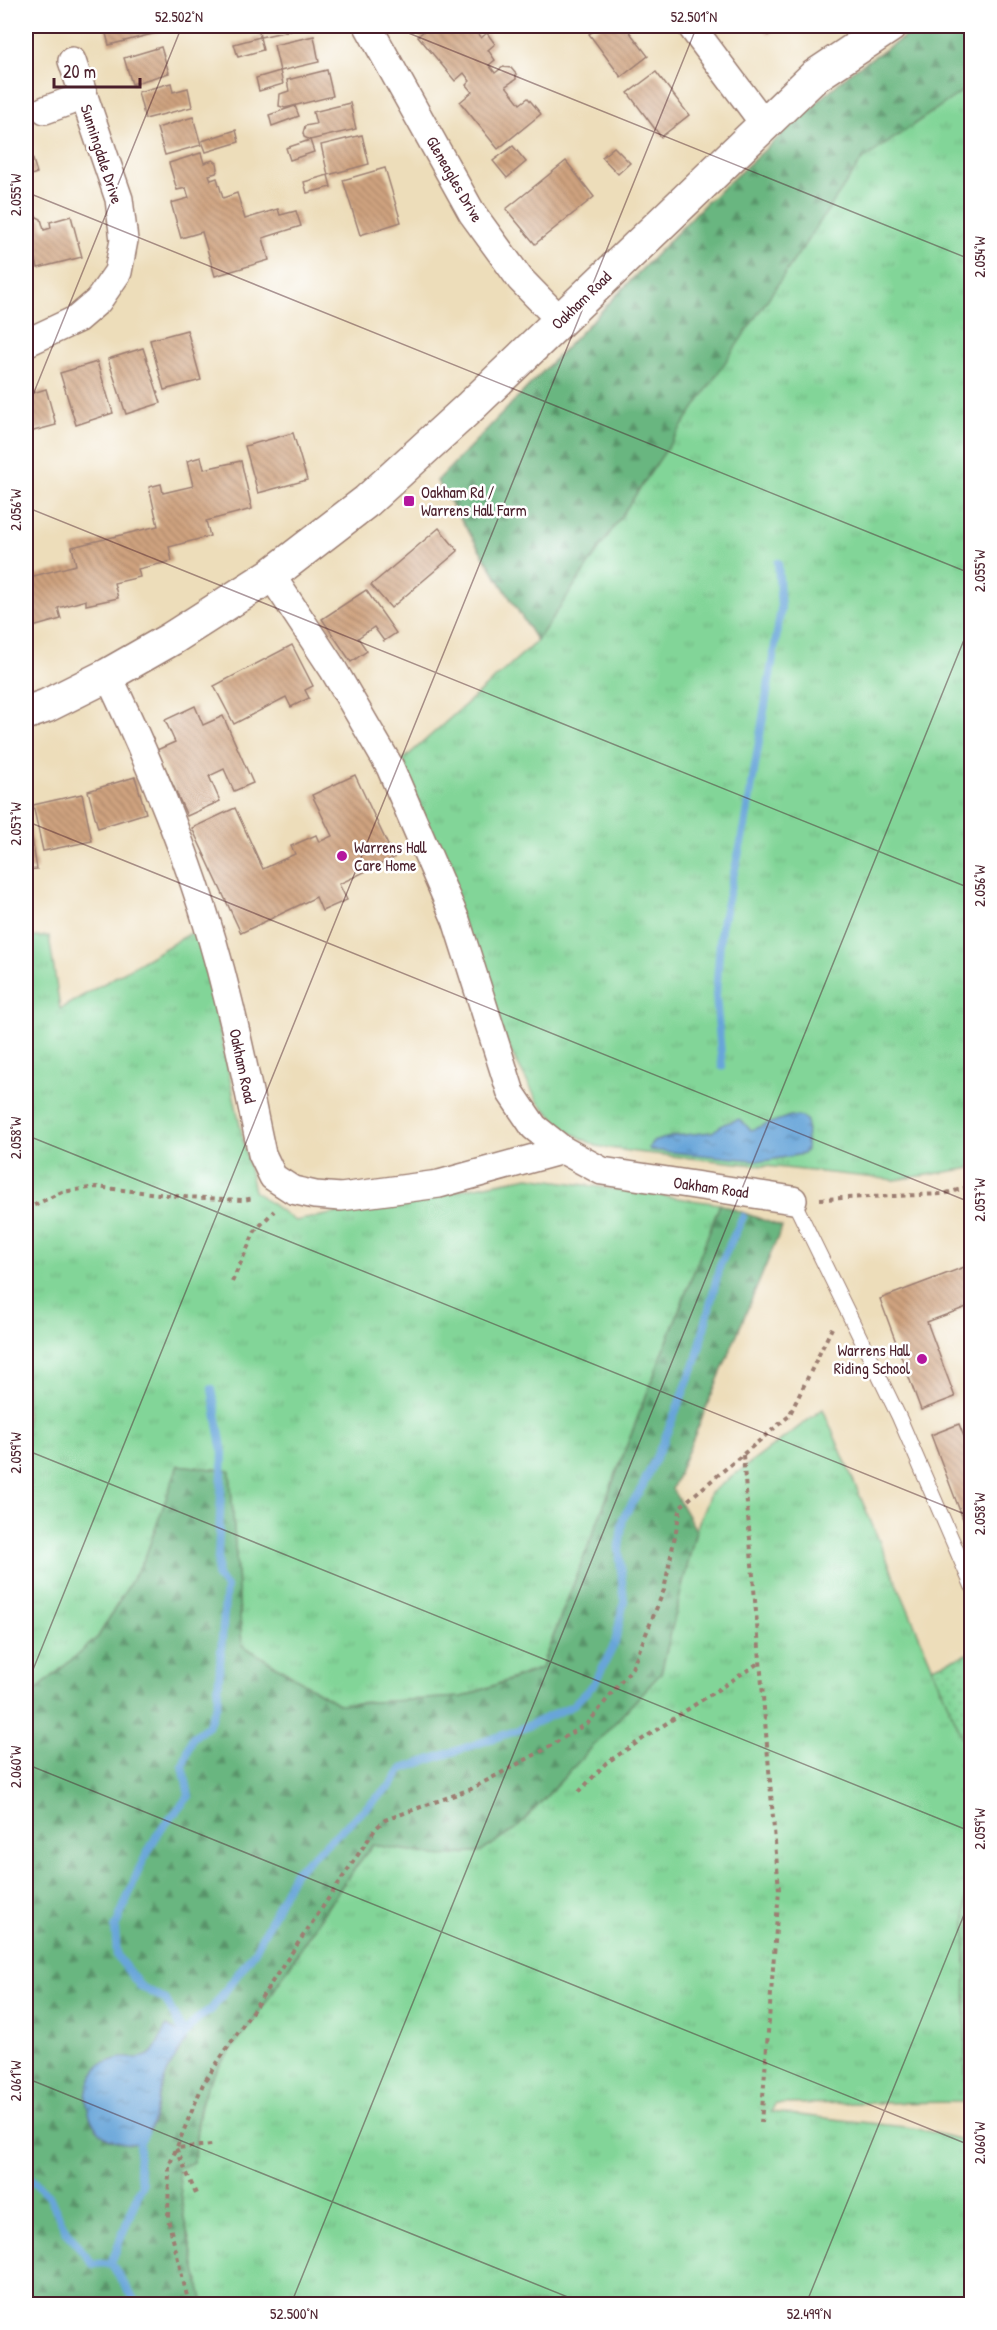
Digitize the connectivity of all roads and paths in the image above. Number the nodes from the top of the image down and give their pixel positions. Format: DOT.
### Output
graph roads {
  1 [pos="368,26"];
  2 [pos="691,26"];
  3 [pos="890,26"];
  4 [pos="72,61"];
  5 [pos="84,96"];
  6 [pos="45,110"];
  7 [pos="765,125"];
  8 [pos="560,320"];
  9 [pos="26,343"];
  10 [pos="271,575"];
  11 [pos="108,675"];
  12 [pos="26,713"];
  13 [pos="562,1150"];
  14 [pos="972,1186"];
  15 [pos="293,1190"];
  16 [pos="792,1200"];
  17 [pos="26,1209"];
  18 [pos="232,1282"];
  19 [pos="847,1312"];
  20 [pos="743,1455"];
  21 [pos="972,1586"];
  22 [pos="760,1662"];
  23 [pos="579,1792"];
  24 [pos="761,2123"];
  25 [pos="212,2145"];
  26 [pos="176,2148"];
  27 [pos="196,2194"];
  28 [pos="189,2304"];
  1 -- 8 [label="street, Gleneagles Drive"];
  2 -- 7 [label="street"];
  3 -- 7 [label="street, Oakham Road"];
  4 -- 5 [label="street, Sunningdale Drive"];
  5 -- 6 [label="street, Sunningdale Drive"];
  5 -- 9 [label="street, Sunningdale Drive"];
  7 -- 8 [label="street, Oakham Road"];
  8 -- 10 [label="street, Oakham Road"];
  10 -- 11 [label="street, Oakham Road"];
  10 -- 13 [label="street, Oakham Road"];
  11 -- 12 [label="street, Oakham Road"];
  11 -- 15 [label="street, Oakham Road"];
  13 -- 15 [label="street, Oakham Road"];
  13 -- 16 [label="street, Oakham Road"];
  14 -- 16 [label="path"];
  15 -- 17 [label="path"];
  15 -- 18 [label="path"];
  16 -- 19 [label="lane"];
  19 -- 20 [label="path"];
  19 -- 21 [label="lane"];
  20 -- 22 [label="path"];
  20 -- 26 [label="path"];
  22 -- 23 [label="path"];
  22 -- 24 [label="path"];
  25 -- 26 [label="path"];
  26 -- 27 [label="path"];
  26 -- 28 [label="path"];
}
